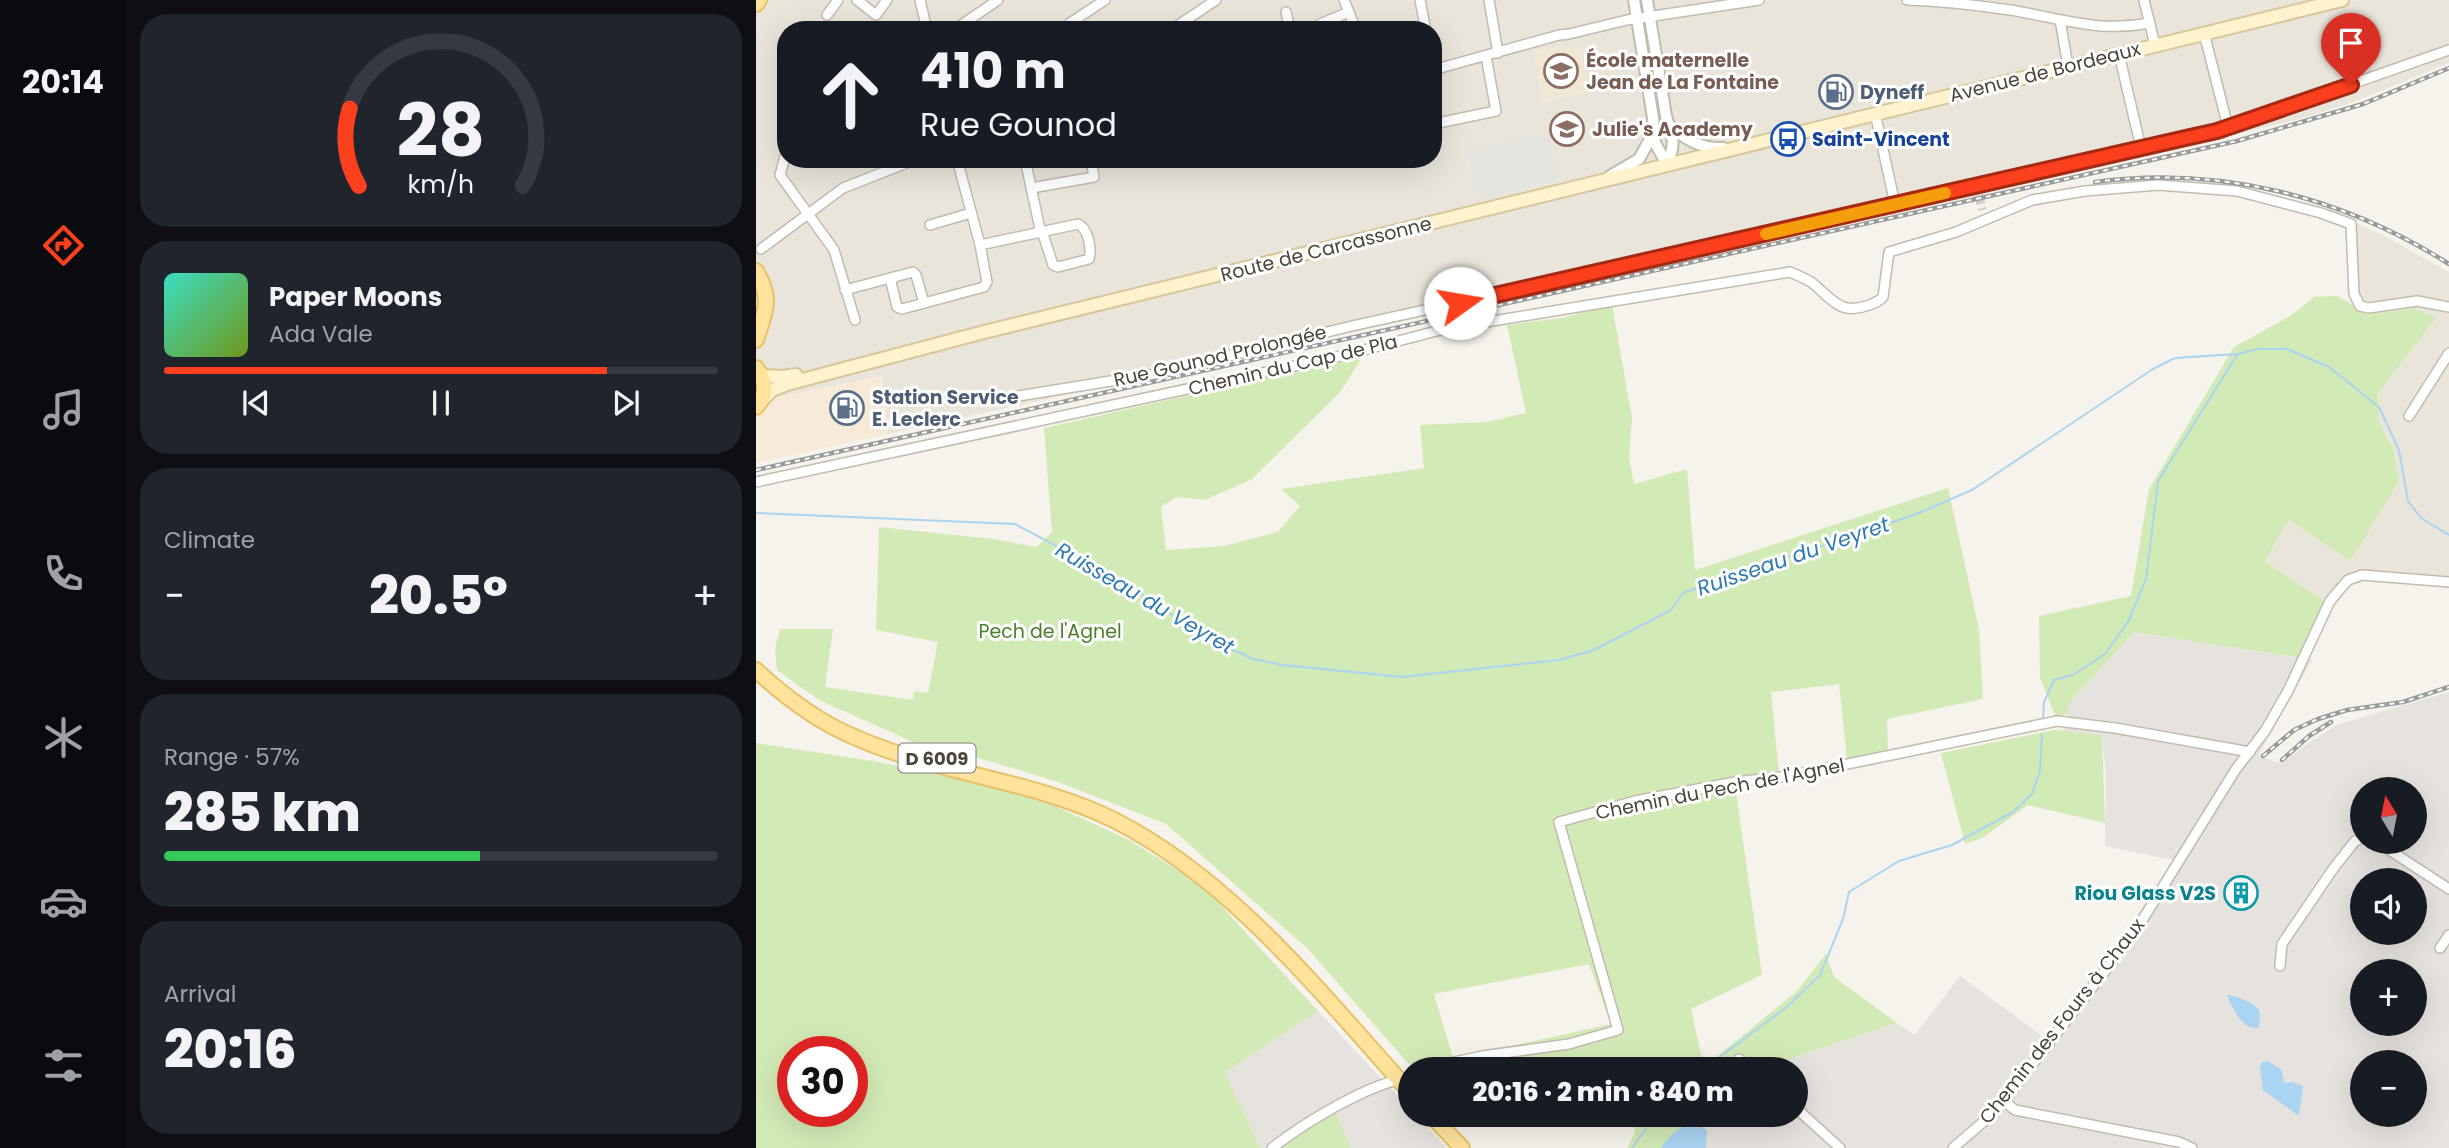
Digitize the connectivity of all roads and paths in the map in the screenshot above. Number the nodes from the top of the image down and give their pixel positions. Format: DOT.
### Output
graph roads {
  1 [pos="838,0"];
  2 [pos="857,0"];
  3 [pos="887,0"];
  4 [pos="920,0"];
  5 [pos="998,0"];
  6 [pos="1105,0"];
  7 [pos="1216,0"];
  8 [pos="1420,0"];
  9 [pos="1489,0"];
  10 [pos="1634,0"];
  11 [pos="1647,0"];
  12 [pos="1759,0"];
  13 [pos="1906,0"];
  14 [pos="2144,0"];
  15 [pos="2342,0"];
  16 [pos="1347,1"];
  17 [pos="1726,3"];
  18 [pos="1286,12"];
  19 [pos="1349,12"];
  20 [pos="827,15"];
  21 [pos="1649,17"];
  22 [pos="1637,18"];
  23 [pos="2060,20"];
  24 [pos="924,21"];
  25 [pos="967,21"];
  26 [pos="1073,21"];
  27 [pos="1184,21"];
  28 [pos="1288,21"];
  29 [pos="1327,21"];
  30 [pos="1352,21"];
  31 [pos="1424,21"];
  32 [pos="2150,23"];
  33 [pos="2204,33"];
  34 [pos="2155,45"];
  35 [pos="2449,50"];
  36 [pos="1498,53"];
  37 [pos="2119,54"];
  38 [pos="1486,56"];
  39 [pos="1657,64"];
  40 [pos="1645,66"];
  41 [pos="2068,66"];
  42 [pos="1442,68"];
  43 [pos="1875,113"];
  44 [pos="1442,122"];
  45 [pos="1671,127"];
  46 [pos="2228,127"];
  47 [pos="1654,132"];
  48 [pos="1753,143"];
  49 [pos="2141,148"];
  50 [pos="1667,164"];
  51 [pos="780,168"];
  52 [pos="894,168"];
  53 [pos="959,168"];
  54 [pos="1027,168"];
  55 [pos="1092,168"];
  56 [pos="1600,181"];
  57 [pos="1031,188"];
  58 [pos="1895,204"];
  59 [pos="971,213"];
  60 [pos="808,215"];
  61 [pos="930,225"];
  62 [pos="1042,232"];
  63 [pos="980,245"];
  64 [pos="761,249"];
  65 [pos="756,271"];
  66 [pos="894,277"];
  67 [pos="845,290"];
  68 [pos="765,299"];
  69 [pos="924,303"];
  70 [pos="2449,307"];
  71 [pos="855,320"];
  72 [pos="756,325"];
  73 [pos="984,332"];
  74 [pos="756,340"];
  75 [pos="2449,353"];
  76 [pos="758,369"];
  77 [pos="994,400"];
  78 [pos="759,403"];
  79 [pos="2409,416"];
  80 [pos="756,482"];
  81 [pos="2449,582"];
  82 [pos="756,660"];
  83 [pos="756,670"];
  84 [pos="2250,752"];
  85 [pos="2350,847"];
  86 [pos="2395,854"];
  87 [pos="2449,889"];
  88 [pos="2449,935"];
  89 [pos="2440,948"];
  90 [pos="2280,966"];
  91 [pos="1477,1057"];
  92 [pos="1398,1070"];
  93 [pos="1398,1071"];
  94 [pos="1398,1085"];
  95 [pos="2004,1101"];
  96 [pos="1808,1119"];
  97 [pos="1442,1127"];
  98 [pos="1453,1127"];
  99 [pos="1272,1148"];
  100 [pos="1462,1148"];
  101 [pos="1472,1148"];
  102 [pos="1840,1148"];
  103 [pos="1953,1148"];
  104 [pos="2192,1148"];
  1 -- 20 [label="street"];
  2 -- 3 [label="street"];
  4 -- 24 [label="street"];
  5 -- 25 [label="street"];
  6 -- 26 [label="street"];
  7 -- 27 [label="street"];
  8 -- 31 [label="street"];
  9 -- 36 [label="street"];
  10 -- 22 [label="street"];
  11 -- 21 [label="street"];
  12 -- 17 [label="street"];
  13 -- 23 [label="street"];
  14 -- 32 [label="street"];
  15 -- 33 [label="main road, Avenue de Bordeaux"];
  16 -- 19 [label="street"];
  17 -- 21 [label="street"];
  18 -- 28 [label="street"];
  19 -- 29 [label="street"];
  19 -- 30 [label="street"];
  21 -- 22 [label="street"];
  21 -- 39 [label="street"];
  22 -- 36 [label="street"];
  22 -- 40 [label="street"];
  23 -- 32 [label="street"];
  23 -- 41 [label="street"];
  32 -- 34 [label="street"];
  33 -- 34 [label="main road, Avenue de Bordeaux"];
  33 -- 46 [label="street"];
  34 -- 37 [label="main road, Avenue de Bordeaux"];
  35 -- 46 [label="street, Rue Gounod Prolongée"];
  36 -- 38 [label="street"];
  37 -- 41 [label="main road, Avenue de Bordeaux"];
  37 -- 49 [label="street"];
  38 -- 42 [label="street"];
  38 -- 44 [label="street"];
  39 -- 40 [label="street"];
  39 -- 45 [label="street"];
  40 -- 47 [label="street"];
  41 -- 43 [label="main road, Avenue de Bordeaux"];
  43 -- 48 [label="main road, Avenue de Bordeaux"];
  43 -- 58 [label="street"];
  45 -- 48 [label="street"];
  45 -- 50 [label="street"];
  46 -- 49 [label="street, Rue Gounod Prolongée"];
  47 -- 50 [label="street"];
  47 -- 56 [label="street"];
  48 -- 50 [label="main road, Avenue de Bordeaux"];
  49 -- 58 [label="street, Rue Gounod Prolongée"];
  50 -- 56 [label="main road, Route de Carcassonne"];
  51 -- 60 [label="street"];
  52 -- 60 [label="street"];
  53 -- 59 [label="street"];
  54 -- 57 [label="street"];
  55 -- 57 [label="street"];
  56 -- 73 [label="main road, Route de Carcassonne"];
  57 -- 62 [label="street"];
  58 -- 77 [label="street, Rue Gounod Prolongée"];
  59 -- 61 [label="street"];
  59 -- 63 [label="street"];
  60 -- 64 [label="street"];
  60 -- 67 [label="street"];
  62 -- 62 [label="street"];
  62 -- 63 [label="street"];
  63 -- 69 [label="street"];
  65 -- 68 [label="main road"];
  66 -- 67 [label="street"];
  66 -- 69 [label="street"];
  66 -- 69 [label="street"];
  67 -- 71 [label="street"];
  68 -- 72 [label="main road"];
  68 -- 74 [label="main road"];
  70 -- 80 [label="street, Chemin du Cap de Pla"];
  73 -- 76 [label="main road, Route de Carcassonne"];
  73 -- 78 [label="main road, Route de Carcassonne"];
  75 -- 79 [label="street"];
  76 -- 78 [label="main road"];
  81 -- 84 [label="street, Chemin des Fours à Chaux"];
  82 -- 92 [label="main road, D 6009"];
  83 -- 93 [label="main road, D 6009"];
  84 -- 91 [label="street, Chemin du Pech de l'Agnel"];
  84 -- 95 [label="street, Chemin des Fours à Chaux"];
  85 -- 90 [label="street"];
  86 -- 87 [label="street"];
  88 -- 89 [label="street"];
  94 -- 99 [label="street"];
  95 -- 103 [label="street, Chemin des Fours à Chaux"];
  95 -- 104 [label="street"];
  96 -- 102 [label="street"];
  97 -- 100 [label="main road"];
  98 -- 101 [label="main road"];
}
